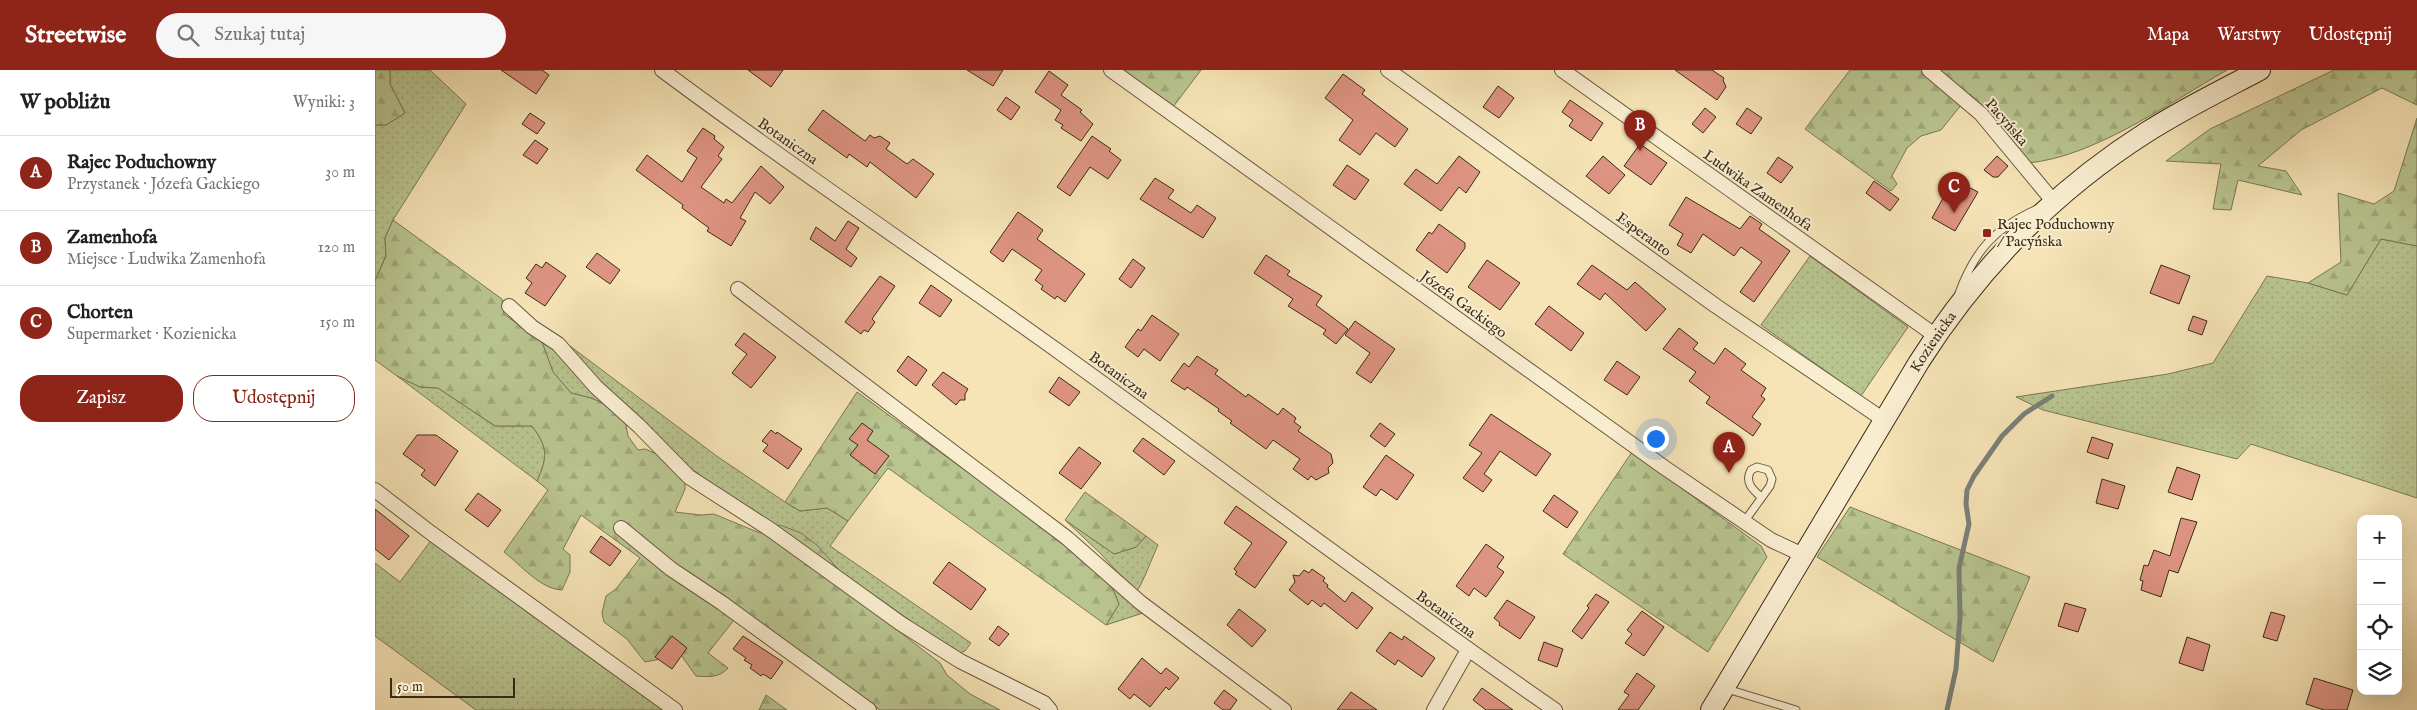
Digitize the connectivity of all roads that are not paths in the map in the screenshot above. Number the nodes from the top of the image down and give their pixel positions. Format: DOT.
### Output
graph roads {
  1 [pos="662,70"];
  2 [pos="1111,70"];
  3 [pos="1388,70"];
  4 [pos="1562,70"];
  5 [pos="1929,70"];
  6 [pos="2260,70"];
  7 [pos="2053,201"];
  8 [pos="738,289"];
  9 [pos="509,306"];
  10 [pos="1935,336"];
  11 [pos="1884,420"];
  12 [pos="375,490"];
  13 [pos="1761,497"];
  14 [pos="1745,522"];
  15 [pos="621,528"];
  16 [pos="1803,555"];
  17 [pos="1468,650"];
  18 [pos="1724,688"];
  19 [pos="675,710"];
  20 [pos="869,710"];
  21 [pos="1050,710"];
  22 [pos="1284,710"];
  23 [pos="1434,710"];
  24 [pos="1555,710"];
  25 [pos="1711,710"];
  26 [pos="1796,710"];
  1 -- 17 [label="street, Botaniczna"];
  2 -- 14 [label="street, Józefa Gackiego"];
  3 -- 11 [label="street, Esperanto"];
  4 -- 10 [label="street, Ludwika Zamenhofa"];
  5 -- 7 [label="street, Pacyńska"];
  6 -- 7 [label="main road, Kozienicka"];
  7 -- 10 [label="main road, Kozienicka"];
  8 -- 22 [label="street"];
  9 -- 21 [label="street"];
  10 -- 11 [label="main road, Kozienicka"];
  11 -- 16 [label="main road, Kozienicka"];
  12 -- 19 [label="street"];
  13 -- 14 [label="lane"];
  14 -- 16 [label="street, Józefa Gackiego"];
  15 -- 20 [label="street"];
  16 -- 18 [label="main road, Kozienicka"];
  17 -- 23 [label="street"];
  17 -- 24 [label="street, Botaniczna"];
  18 -- 25 [label="main road, Kozienicka"];
  18 -- 26 [label="lane"];
}
